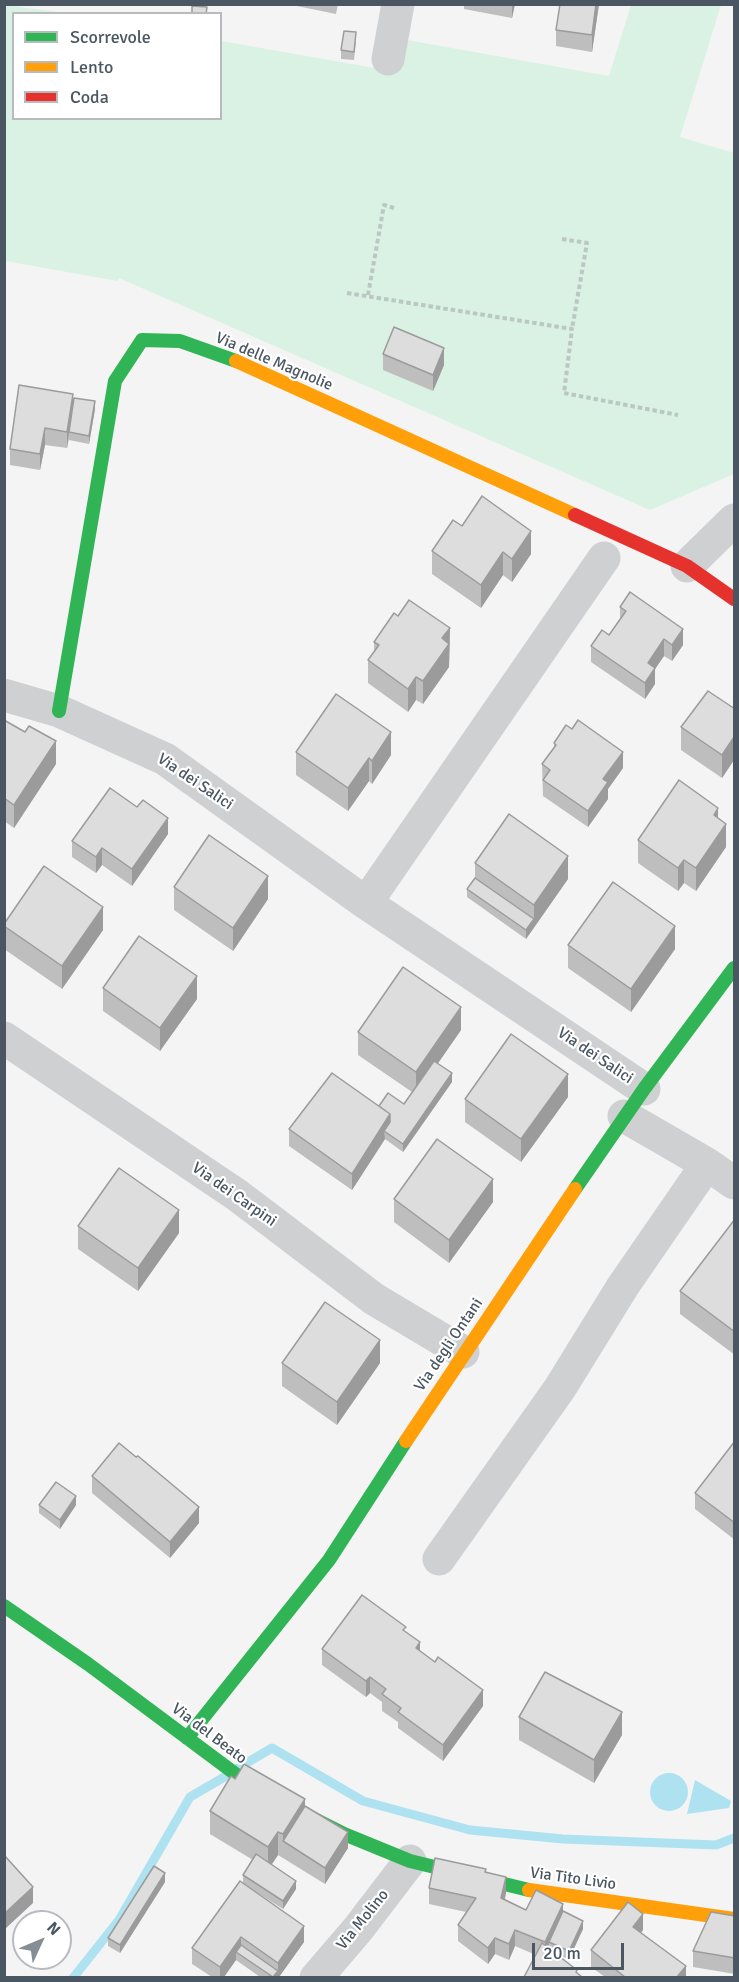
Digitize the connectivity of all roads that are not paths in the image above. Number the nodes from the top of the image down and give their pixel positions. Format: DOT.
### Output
graph roads {
  1 [pos="398,4"];
  2 [pos="388,59"];
  3 [pos="735,520"];
  4 [pos="604,558"];
  5 [pos="687,566"];
  6 [pos="735,599"];
  7 [pos="4,695"];
  8 [pos="59,711"];
  9 [pos="366,903"];
  10 [pos="735,968"];
  11 [pos="4,1038"];
  12 [pos="644,1089"];
  13 [pos="624,1116"];
  14 [pos="707,1164"];
  15 [pos="735,1183"];
  16 [pos="463,1352"];
  17 [pos="439,1559"];
  18 [pos="4,1606"];
  19 [pos="187,1738"];
  20 [pos="410,1861"];
  21 [pos="735,1919"];
  22 [pos="316,1977"];
  1 -- 2 [label="street"];
  3 -- 5 [label="street"];
  4 -- 9 [label="street"];
  5 -- 6 [label="street, Via delle Magnolie"];
  5 -- 8 [label="street, Via delle Magnolie"];
  7 -- 8 [label="street, Via dei Salici"];
  8 -- 9 [label="street, Via dei Salici"];
  9 -- 12 [label="street, Via dei Salici"];
  10 -- 12 [label="street, Via degli Ontani"];
  11 -- 16 [label="street, Via dei Carpini"];
  12 -- 13 [label="street, Via degli Ontani"];
  13 -- 14 [label="street"];
  13 -- 16 [label="street, Via degli Ontani"];
  14 -- 15 [label="street"];
  14 -- 17 [label="street"];
  16 -- 19 [label="street, Via degli Ontani"];
  18 -- 19 [label="street, Via del Beato"];
  19 -- 20 [label="street, Via del Beato"];
  20 -- 21 [label="street, Via Tito Livio"];
  20 -- 22 [label="street, Via Molino"];
}
